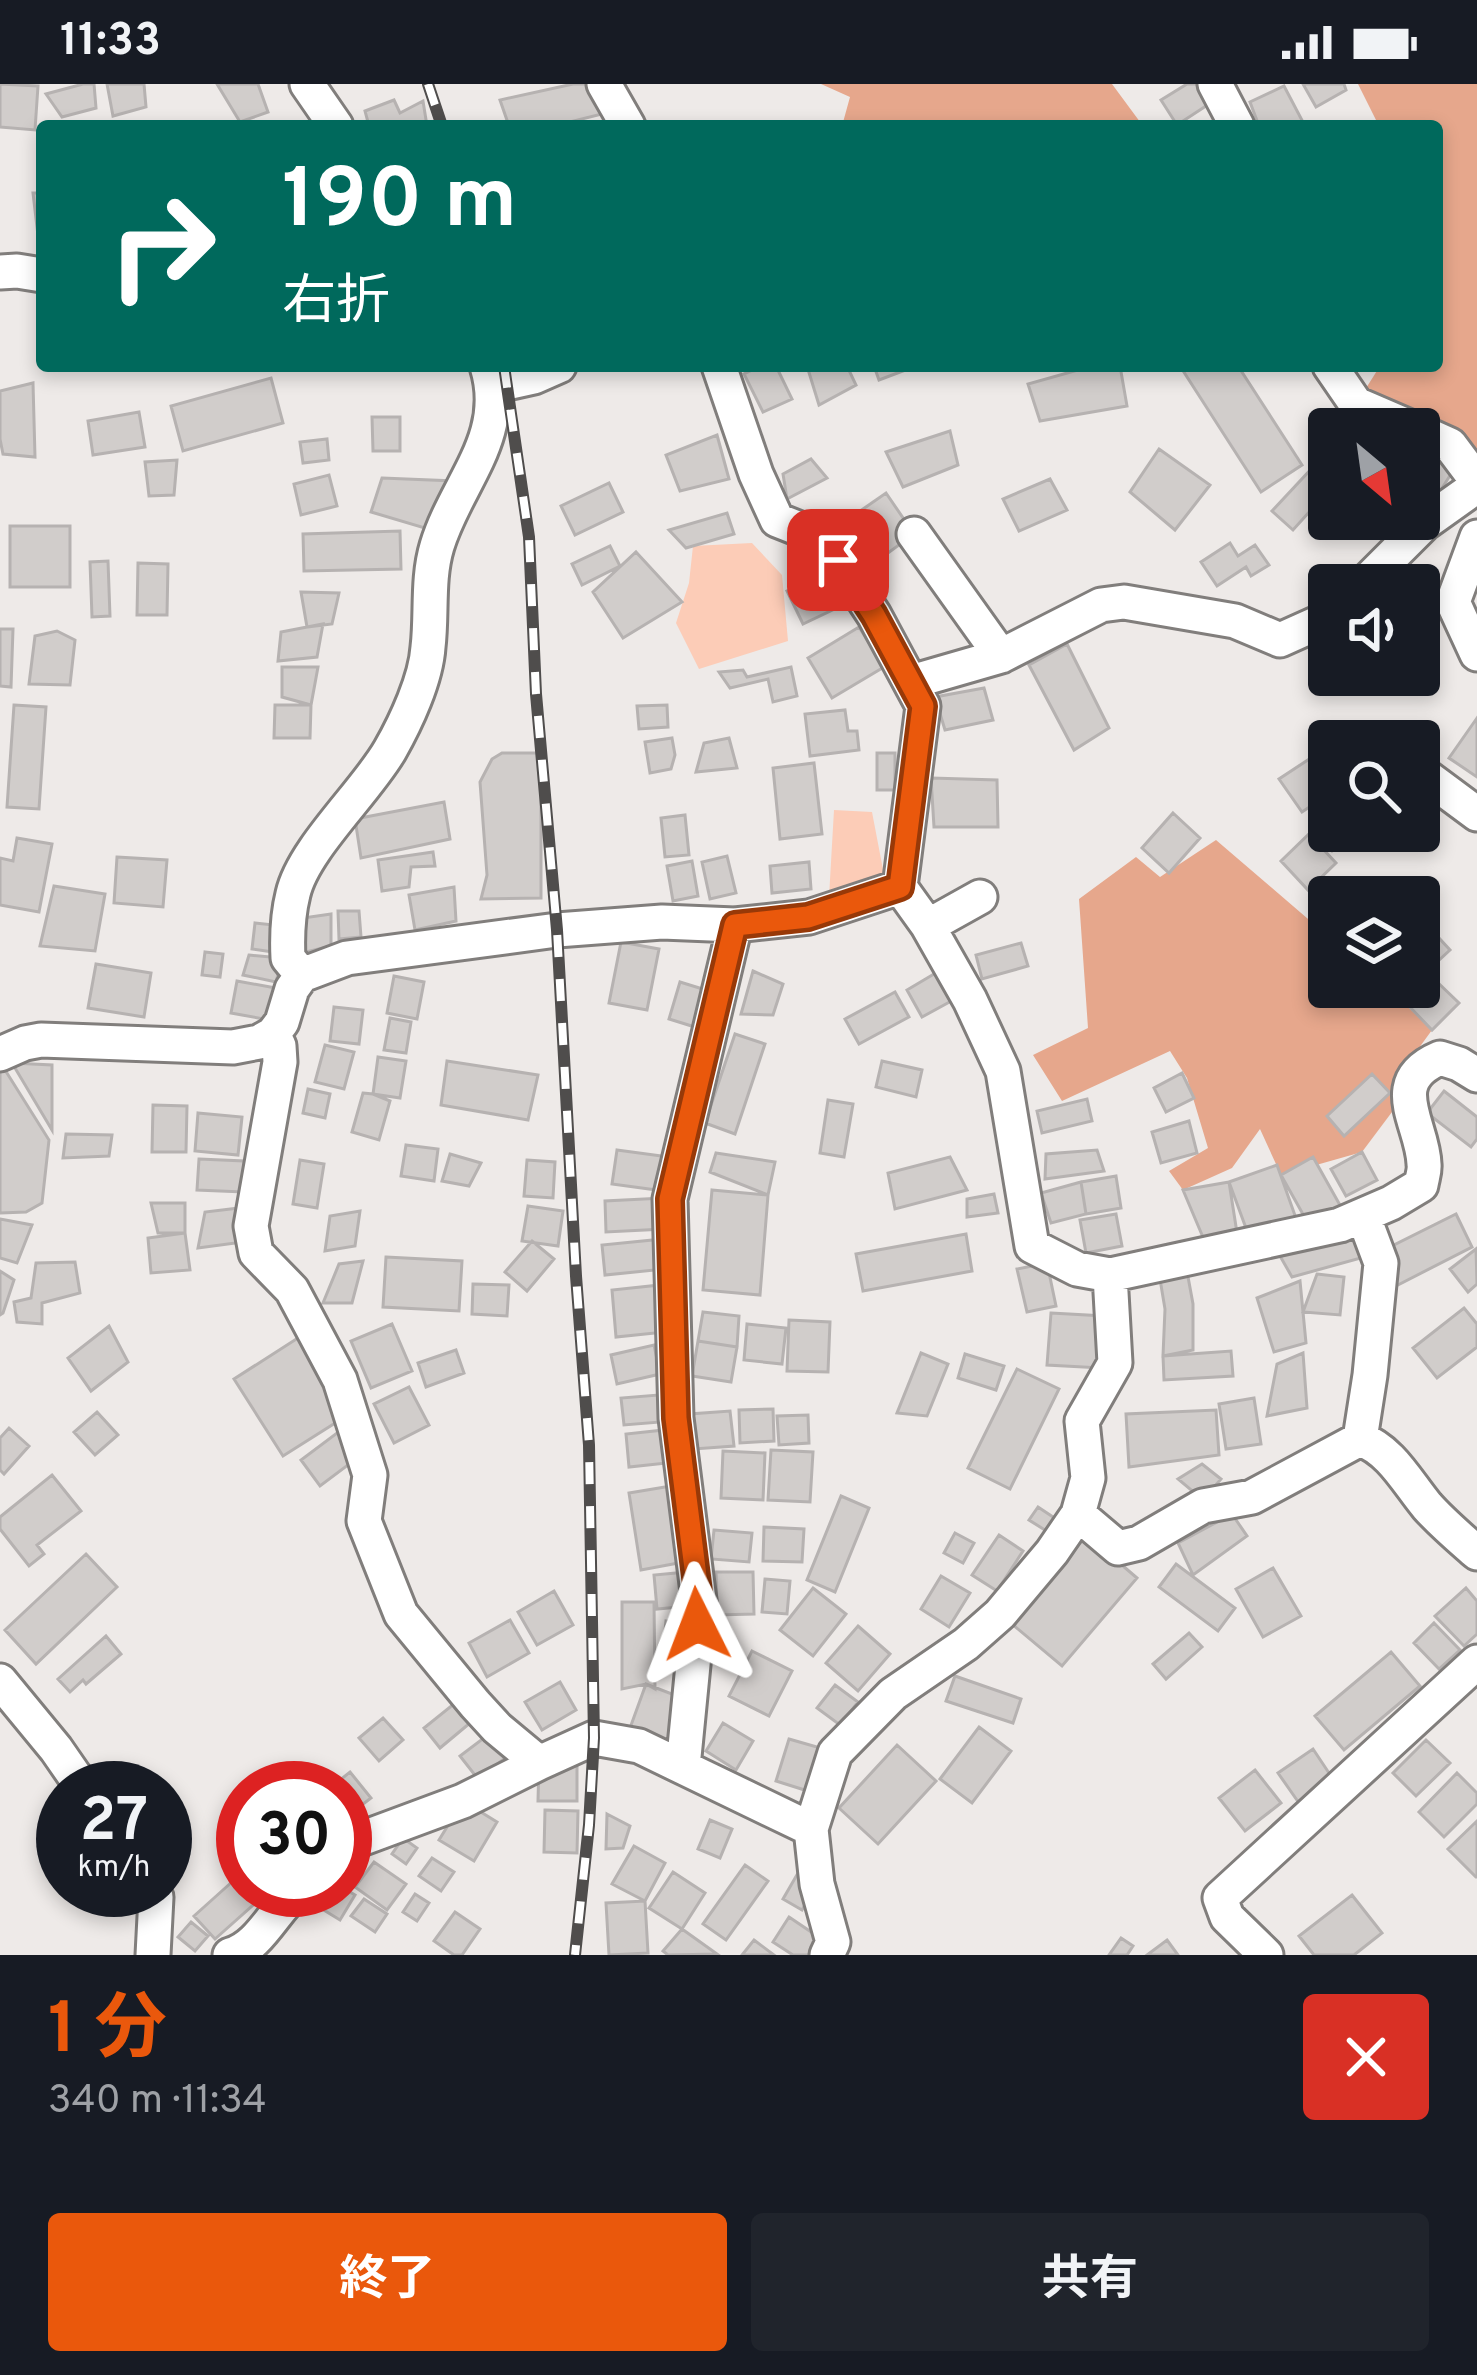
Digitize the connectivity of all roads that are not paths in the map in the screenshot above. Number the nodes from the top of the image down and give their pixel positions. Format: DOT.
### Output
graph roads {
  1 [pos="307,84"];
  2 [pos="604,84"];
  3 [pos="1215,84"];
  4 [pos="332,120"];
  5 [pos="625,120"];
  6 [pos="1234,120"];
  7 [pos="0,272"];
  8 [pos="36,275"];
  9 [pos="545,372"];
  10 [pos="721,372"];
  11 [pos="1334,372"];
  12 [pos="490,376"];
  13 [pos="1365,408"];
  14 [pos="1440,441"];
  15 [pos="1477,483"];
  16 [pos="914,534"];
  17 [pos="1477,537"];
  18 [pos="1384,564"];
  19 [pos="1308,627"];
  20 [pos="1477,654"];
  21 [pos="1001,656"];
  22 [pos="911,682"];
  23 [pos="1440,787"];
  24 [pos="1477,814"];
  25 [pos="900,887"];
  26 [pos="980,898"];
  27 [pos="735,925"];
  28 [pos="928,926"];
  29 [pos="302,975"];
  30 [pos="273,1034"];
  31 [pos="0,1054"];
  32 [pos="1477,1075"];
  33 [pos="1364,1216"];
  34 [pos="1110,1275"];
  35 [pos="1360,1439"];
  36 [pos="1078,1514"];
  37 [pos="1477,1553"];
  38 [pos="1477,1662"];
  39 [pos="0,1682"];
  40 [pos="64,1761"];
  41 [pos="539,1762"];
  42 [pos="683,1767"];
  43 [pos="812,1829"];
  44 [pos="372,1835"];
  45 [pos="155,1917"];
  46 [pos="272,1917"];
  47 [pos="153,1955"];
  48 [pos="230,1955"];
  49 [pos="827,1955"];
  50 [pos="1266,1955"];
  1 -- 4 [label="street"];
  2 -- 5 [label="street"];
  3 -- 6 [label="street"];
  7 -- 8 [label="street"];
  9 -- 12 [label="street"];
  10 -- 22 [label="street"];
  11 -- 13 [label="street"];
  12 -- 29 [label="street"];
  14 -- 15 [label="street"];
  15 -- 18 [label="street"];
  16 -- 21 [label="street"];
  17 -- 20 [label="street"];
  19 -- 21 [label="street"];
  21 -- 22 [label="street"];
  22 -- 25 [label="street"];
  23 -- 24 [label="street"];
  25 -- 27 [label="street"];
  25 -- 28 [label="street"];
  26 -- 28 [label="street"];
  27 -- 29 [label="street"];
  27 -- 42 [label="street"];
  28 -- 34 [label="street"];
  29 -- 30 [label="street"];
  30 -- 31 [label="street"];
  30 -- 41 [label="street"];
  32 -- 33 [label="street"];
  33 -- 34 [label="street"];
  33 -- 35 [label="street"];
  34 -- 36 [label="street"];
  35 -- 36 [label="street"];
  35 -- 37 [label="street"];
  36 -- 43 [label="street"];
  38 -- 50 [label="street"];
  39 -- 40 [label="street"];
  41 -- 42 [label="street"];
  41 -- 44 [label="street"];
  42 -- 43 [label="street"];
  43 -- 49 [label="street"];
  45 -- 47 [label="street"];
  46 -- 48 [label="street"];
}
